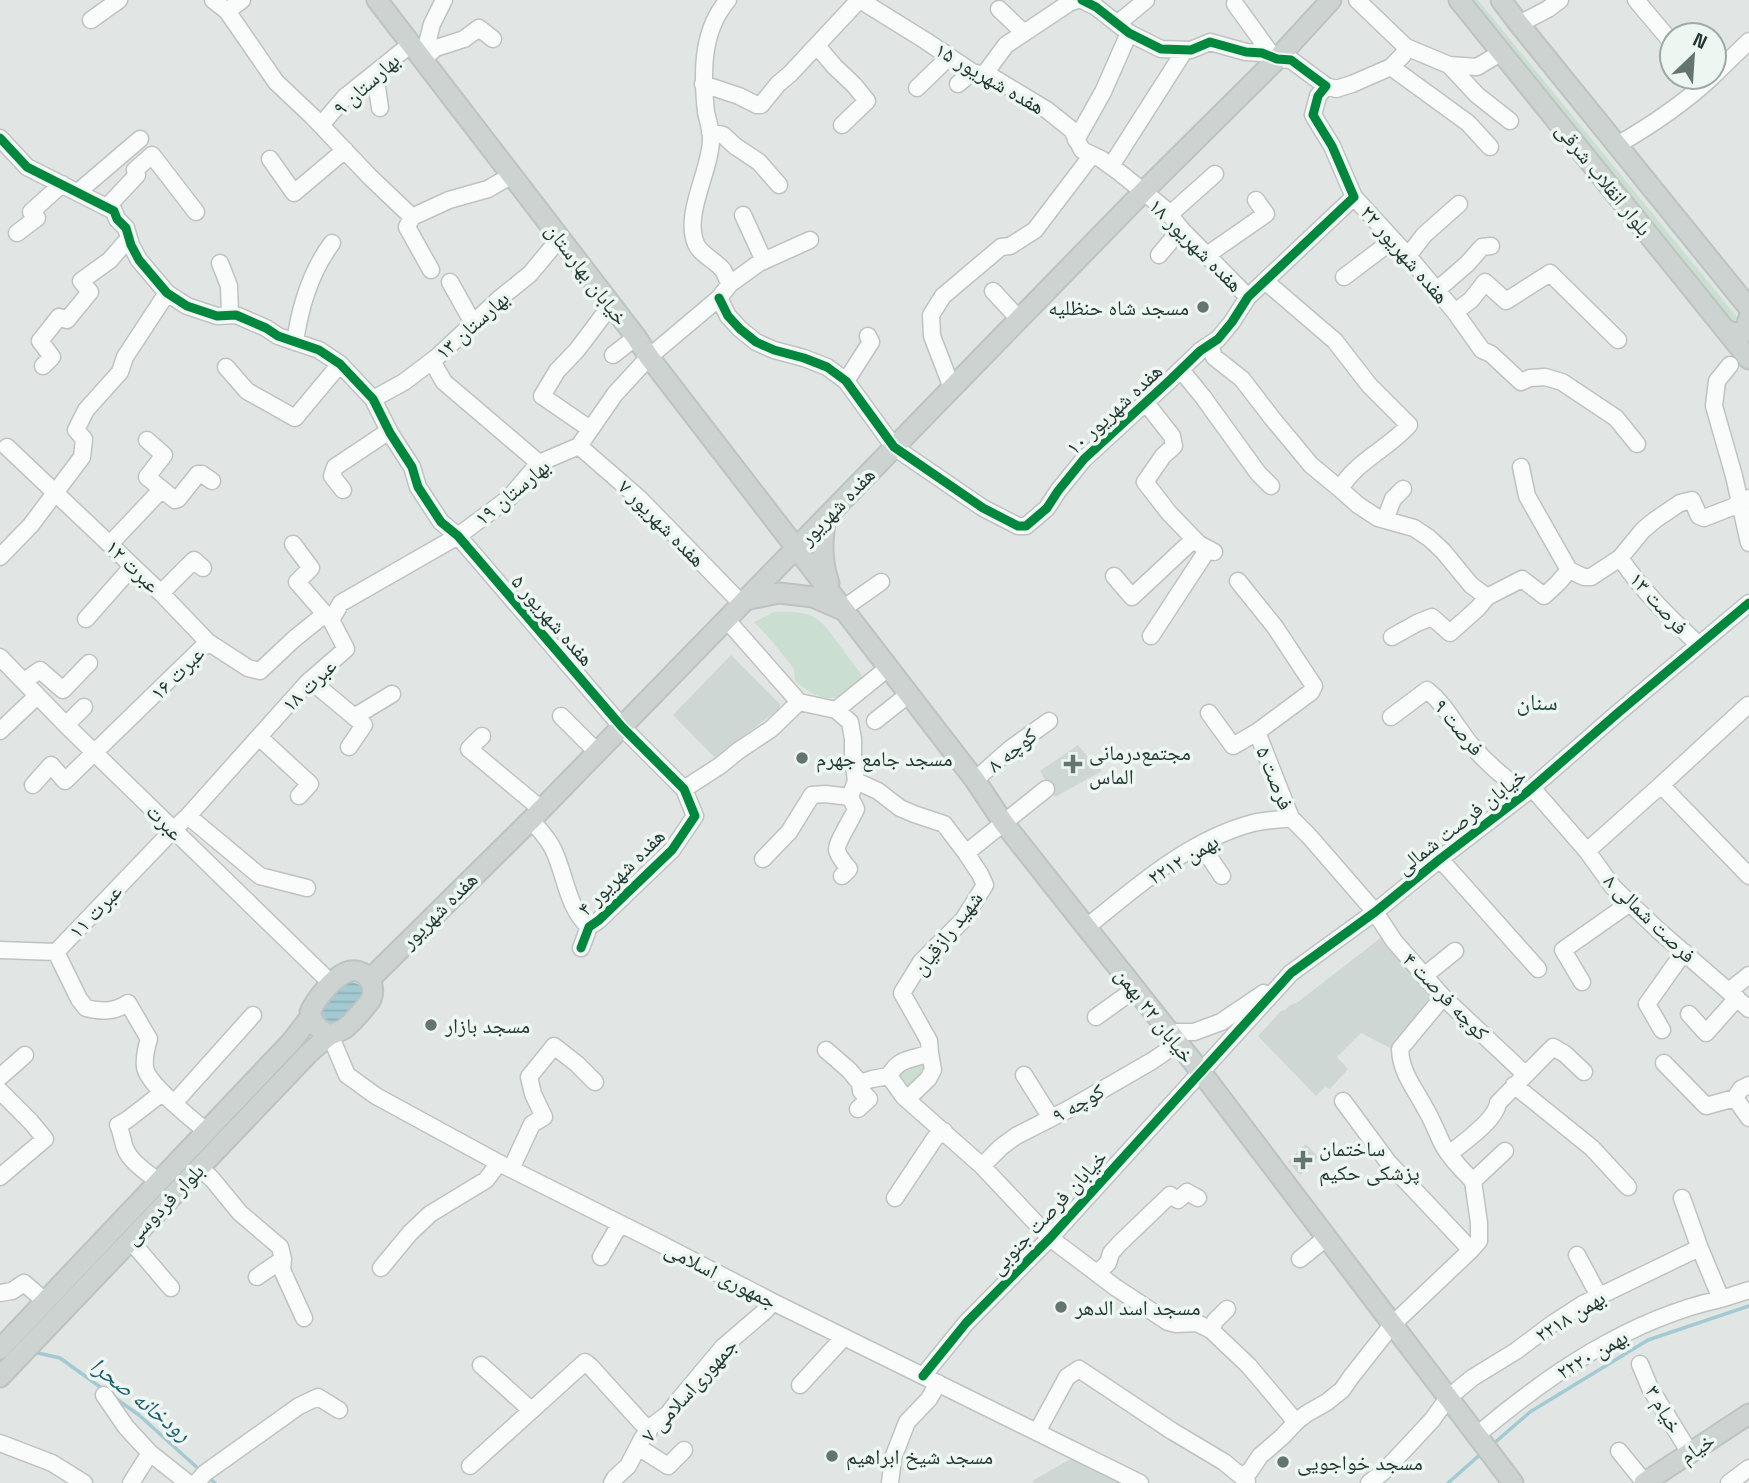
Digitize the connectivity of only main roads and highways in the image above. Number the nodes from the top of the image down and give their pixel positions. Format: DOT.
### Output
graph roads {
  1 [pos="377,0"];
  2 [pos="1331,0"];
  3 [pos="1459,0"];
  4 [pos="1501,0"];
  5 [pos="1748,305"];
  6 [pos="1726,330"];
  7 [pos="1740,362"];
  8 [pos="826,517"];
  9 [pos="797,547"];
  10 [pos="744,602"];
  11 [pos="841,604"];
  12 [pos="370,979"];
  13 [pos="311,1016"];
  14 [pos="330,1035"];
  15 [pos="0,1349"];
  16 [pos="0,1377"];
  17 [pos="1749,1414"];
  18 [pos="1513,1483"];
  19 [pos="1645,1483"];
  1 -- 9 [label="main road, خیابان بهارستان"];
  2 -- 8 [label="main road, هفده شهریور"];
  3 -- 6 [label="main road, بلوار انقلاب شرقی"];
  4 -- 5 [label="main road, بلوار انقلاب شرقی"];
  5 -- 6 [label="main road"];
  6 -- 7 [label="main road, بلوار انقلاب شرقی"];
  8 -- 9 [label="main road, هفده شهریور"];
  8 -- 11 [label="main road"];
  9 -- 10 [label="main road, هفده شهریور"];
  9 -- 11 [label="main road, خیابان ۲۲ بهمن"];
  10 -- 11 [label="main road"];
  10 -- 12 [label="main road, هفده شهریور"];
  11 -- 18 [label="main road, خیابان ۲۲ بهمن"];
  12 -- 13 [label="main road"];
  12 -- 14 [label="main road"];
  13 -- 14 [label="main road"];
  13 -- 15 [label="main road, بلوار فردوسی"];
  14 -- 16 [label="main road, بلوار فردوسی"];
  17 -- 19 [label="main road, خیام"];
}
